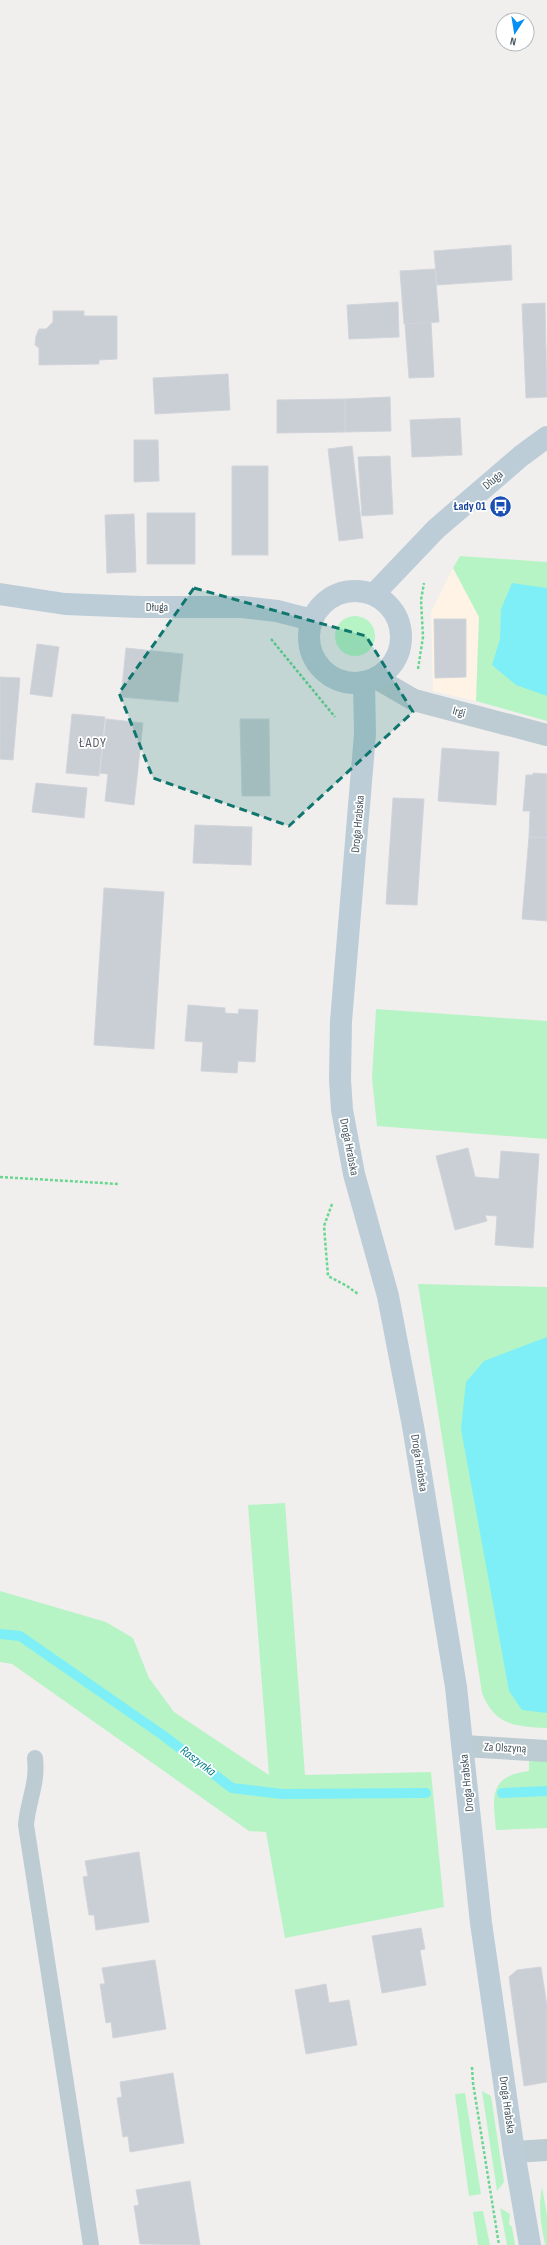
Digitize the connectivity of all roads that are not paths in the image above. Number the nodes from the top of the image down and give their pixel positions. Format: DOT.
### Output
graph roads {
  1 [pos="547,437"];
  2 [pos="0,594"];
  3 [pos="374,594"];
  4 [pos="312,620"];
  5 [pos="370,680"];
  6 [pos="547,735"];
  7 [pos="463,1746"];
  8 [pos="547,1751"];
  9 [pos="34,1758"];
  10 [pos="547,2150"];
  11 [pos="514,2152"];
  12 [pos="92,2245"];
  13 [pos="530,2245"];
  1 -- 3 [label="street, Długa"];
  2 -- 4 [label="street, Długa"];
  3 -- 4 [label="street"];
  3 -- 5 [label="street"];
  4 -- 5 [label="street"];
  5 -- 6 [label="street, Irgi"];
  5 -- 7 [label="street, Droga Hrabska"];
  7 -- 8 [label="street, Za Olszyną"];
  7 -- 11 [label="street, Droga Hrabska"];
  9 -- 12 [label="lane"];
  10 -- 11 [label="street"];
  11 -- 13 [label="street, Droga Hrabska"];
}
